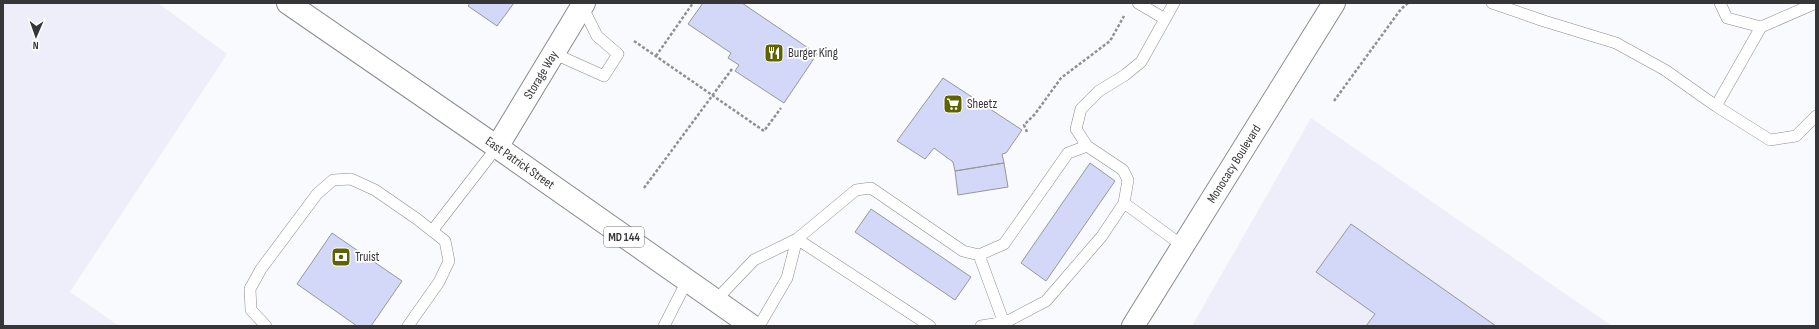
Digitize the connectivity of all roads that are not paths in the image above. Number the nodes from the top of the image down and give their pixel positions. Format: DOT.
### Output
graph roads {
  1 [pos="288,3"];
  2 [pos="1138,3"];
  3 [pos="1174,3"];
  4 [pos="1334,3"];
  5 [pos="1492,3"];
  6 [pos="1720,3"];
  7 [pos="1816,4"];
  8 [pos="583,5"];
  9 [pos="1165,19"];
  10 [pos="1760,28"];
  11 [pos="555,54"];
  12 [pos="1716,106"];
  13 [pos="1816,116"];
  14 [pos="1087,146"];
  15 [pos="498,147"];
  16 [pos="1124,203"];
  17 [pos="432,231"];
  18 [pos="797,239"];
  19 [pos="1183,246"];
  20 [pos="980,255"];
  21 [pos="687,281"];
  22 [pos="715,300"];
  23 [pos="1004,323"];
  24 [pos="266,326"];
  25 [pos="408,326"];
  26 [pos="664,326"];
  27 [pos="752,326"];
  28 [pos="759,326"];
  29 [pos="930,326"];
  30 [pos="981,326"];
  31 [pos="1133,326"];
  1 -- 15 [label="main road, East Patrick Street / MD 144"];
  2 -- 9 [label="lane"];
  3 -- 9 [label="lane"];
  4 -- 19 [label="main road, Monocacy Boulevard"];
  5 -- 12 [label="lane"];
  6 -- 10 [label="lane"];
  7 -- 10 [label="lane"];
  8 -- 11 [label="main road, Storage Way"];
  8 -- 11 [label="lane"];
  9 -- 14 [label="lane"];
  10 -- 12 [label="lane"];
  11 -- 15 [label="main road, Storage Way"];
  12 -- 13 [label="lane"];
  14 -- 16 [label="lane"];
  14 -- 20 [label="lane"];
  15 -- 17 [label="lane"];
  15 -- 21 [label="main road, East Patrick Street / MD 144"];
  16 -- 19 [label="lane"];
  16 -- 23 [label="lane"];
  17 -- 24 [label="lane"];
  17 -- 25 [label="lane"];
  18 -- 20 [label="lane"];
  18 -- 22 [label="lane"];
  18 -- 28 [label="lane"];
  18 -- 29 [label="lane"];
  19 -- 31 [label="main road, Monocacy Boulevard"];
  20 -- 23 [label="lane"];
  21 -- 22 [label="main road, East Patrick Street / MD 144"];
  21 -- 26 [label="lane"];
  22 -- 27 [label="main road, East Patrick Street / MD 144"];
  23 -- 30 [label="lane"];
}
